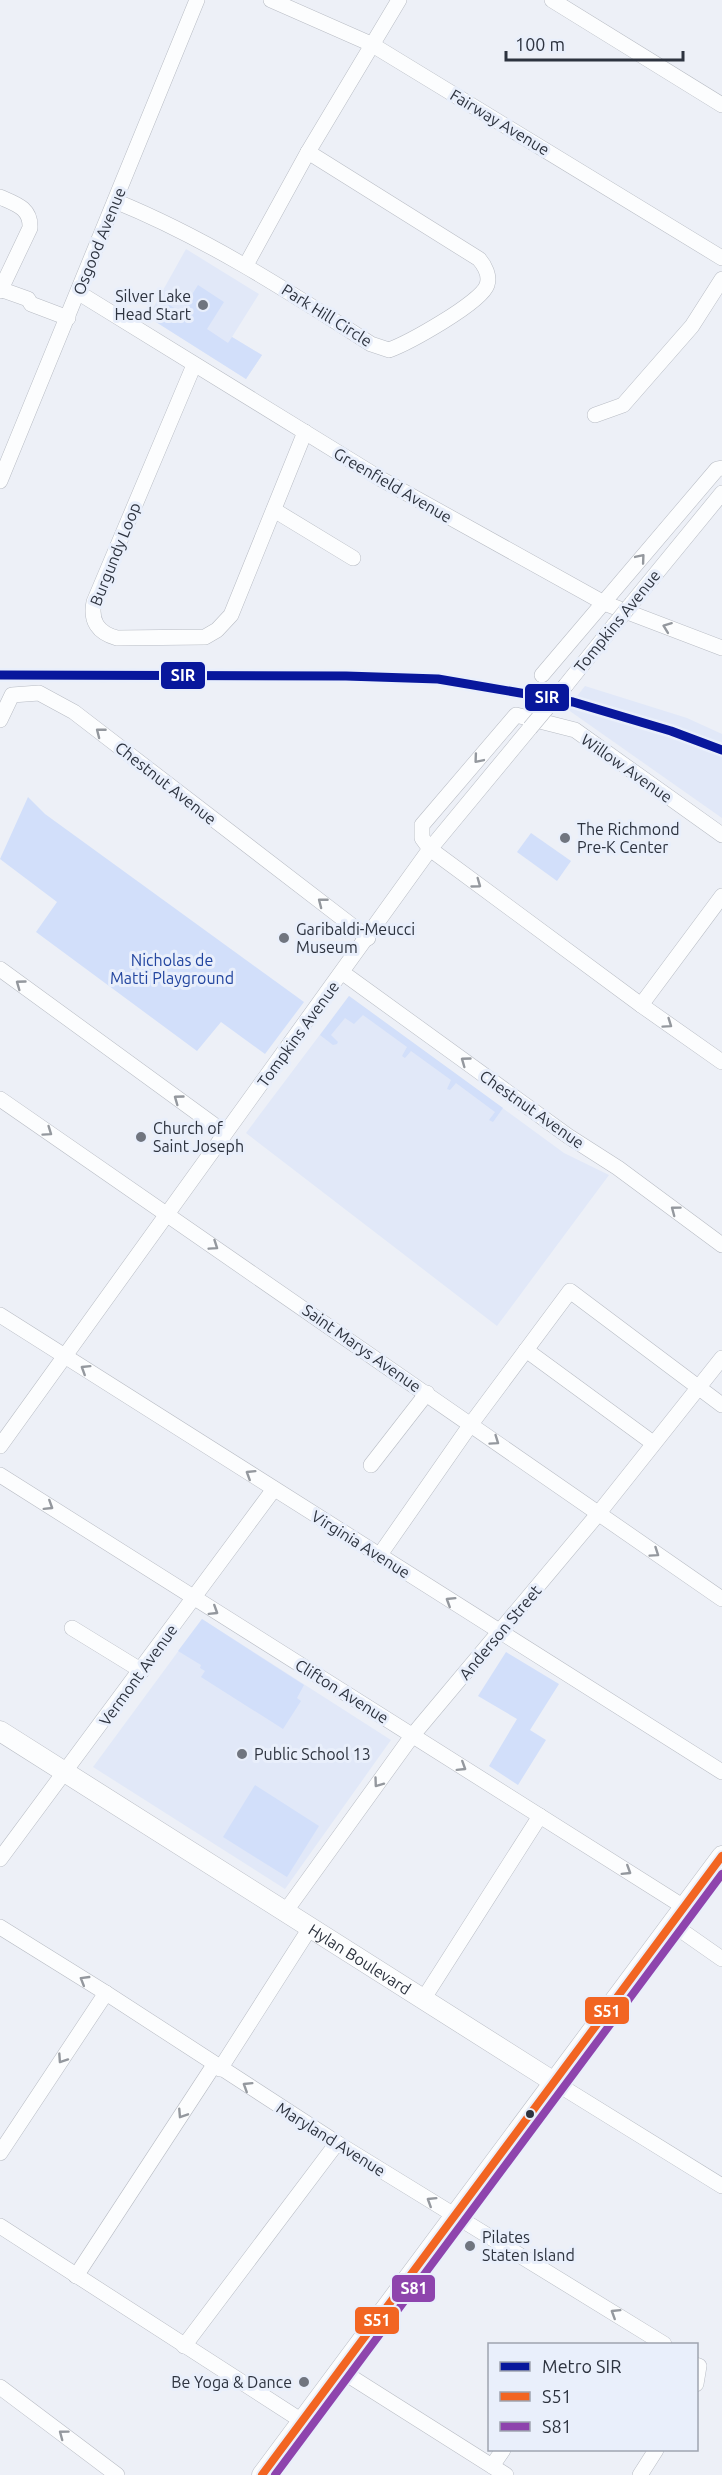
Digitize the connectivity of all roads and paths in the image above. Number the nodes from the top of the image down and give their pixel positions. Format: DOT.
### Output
graph roads {
  1 [pos="197,0"];
  2 [pos="271,0"];
  3 [pos="399,0"];
  4 [pos="552,0"];
  5 [pos="371,44"];
  6 [pos="722,105"];
  7 [pos="308,152"];
  8 [pos="0,197"];
  9 [pos="115,201"];
  10 [pos="722,258"];
  11 [pos="246,264"];
  12 [pos="722,279"];
  13 [pos="0,290"];
  14 [pos="79,293"];
  15 [pos="70,314"];
  16 [pos="194,365"];
  17 [pos="596,415"];
  18 [pos="305,432"];
  19 [pos="722,468"];
  20 [pos="0,481"];
  21 [pos="722,493"];
  22 [pos="274,510"];
  23 [pos="354,558"];
  24 [pos="604,603"];
  25 [pos="722,648"];
  26 [pos="542,675"];
  27 [pos="0,720"];
  28 [pos="722,835"];
  29 [pos="430,849"];
  30 [pos="722,896"];
  31 [pos="368,938"];
  32 [pos="0,969"];
  33 [pos="343,973"];
  34 [pos="641,1005"];
  35 [pos="722,1062"];
  36 [pos="0,1099"];
  37 [pos="225,1133"];
  38 [pos="166,1213"];
  39 [pos="722,1245"];
  40 [pos="0,1315"];
  41 [pos="526,1350"];
  42 [pos="64,1356"];
  43 [pos="722,1358"];
  44 [pos="699,1388"];
  45 [pos="427,1393"];
  46 [pos="722,1405"];
  47 [pos="471,1424"];
  48 [pos="653,1443"];
  49 [pos="0,1446"];
  50 [pos="372,1465"];
  51 [pos="0,1475"];
  52 [pos="274,1490"];
  53 [pos="598,1514"];
  54 [pos="379,1556"];
  55 [pos="193,1598"];
  56 [pos="722,1599"];
  57 [pos="72,1628"];
  58 [pos="500,1632"];
  59 [pos="142,1671"];
  60 [pos="0,1731"];
  61 [pos="412,1736"];
  62 [pos="722,1772"];
  63 [pos="65,1773"];
  64 [pos="540,1816"];
  65 [pos="722,1856"];
  66 [pos="0,1859"];
  67 [pos="684,1907"];
  68 [pos="285,1912"];
  69 [pos="672,1924"];
  70 [pos="0,1927"];
  71 [pos="310,1928"];
  72 [pos="722,1959"];
  73 [pos="106,1993"];
  74 [pos="424,1998"];
  75 [pos="217,2067"];
  76 [pos="554,2082"];
  77 [pos="337,2143"];
  78 [pos="0,2153"];
  79 [pos="722,2186"];
  80 [pos="454,2216"];
  81 [pos="0,2226"];
  82 [pos="76,2276"];
  83 [pos="662,2343"];
  84 [pos="184,2346"];
  85 [pos="340,2370"];
  86 [pos="0,2388"];
  87 [pos="302,2421"];
  88 [pos="502,2451"];
  89 [pos="655,2451"];
  90 [pos="492,2466"];
  91 [pos="117,2475"];
  92 [pos="262,2475"];
  93 [pos="506,2475"];
  94 [pos="640,2475"];
  1 -- 9 [label="street, Osgood Avenue"];
  2 -- 5 [label="street, Fairway Avenue"];
  3 -- 5 [label="street"];
  4 -- 6 [label="street"];
  5 -- 7 [label="street"];
  5 -- 10 [label="street, Fairway Avenue"];
  7 -- 11 [label="street"];
  7 -- 11 [label="street, Park Hill Circle"];
  8 -- 13 [label="street"];
  9 -- 11 [label="street, Park Hill Circle"];
  9 -- 14 [label="street, Osgood Avenue"];
  12 -- 17 [label="street"];
  13 -- 15 [label="street"];
  14 -- 15 [label="street, Osgood Avenue"];
  14 -- 16 [label="street, Greenfield Avenue"];
  15 -- 20 [label="street, Osgood Avenue"];
  16 -- 18 [label="street, Greenfield Avenue"];
  16 -- 22 [label="street, Burgundy Loop"];
  18 -- 22 [label="street, Burgundy Loop"];
  18 -- 24 [label="street, Greenfield Avenue"];
  24 -- 19 [label="street, one-way"];
  21 -- 29 [label="street, Tompkins Avenue, bridge"];
  22 -- 23 [label="street"];
  25 -- 24 [label="street, Greenfield Avenue, one-way"];
  24 -- 26 [label="street"];
  31 -- 27 [label="street, Chestnut Avenue, one-way"];
  28 -- 29 [label="street, Willow Avenue, one-way"];
  29 -- 31 [label="street, Tompkins Avenue"];
  29 -- 34 [label="street, one-way"];
  30 -- 34 [label="street"];
  31 -- 33 [label="street, Tompkins Avenue"];
  37 -- 32 [label="street, one-way"];
  33 -- 37 [label="street, Tompkins Avenue"];
  39 -- 33 [label="street, Chestnut Avenue, one-way"];
  34 -- 35 [label="street, one-way"];
  36 -- 38 [label="street, Saint Marys Avenue, one-way"];
  37 -- 38 [label="street, Tompkins Avenue"];
  38 -- 42 [label="street, Tompkins Avenue"];
  38 -- 45 [label="street, Saint Marys Avenue, one-way"];
  40 -- 42 [label="street, Virginia Avenue"];
  41 -- 44 [label="street"];
  41 -- 47 [label="street"];
  41 -- 48 [label="street"];
  42 -- 49 [label="street, Tompkins Avenue"];
  52 -- 42 [label="street, Virginia Avenue, one-way"];
  43 -- 44 [label="street, Anderson Street"];
  44 -- 46 [label="street"];
  44 -- 48 [label="street, Anderson Street"];
  45 -- 47 [label="street, Saint Marys Avenue"];
  45 -- 50 [label="street"];
  47 -- 53 [label="street, Saint Marys Avenue, one-way"];
  47 -- 54 [label="street"];
  48 -- 53 [label="street, Anderson Street"];
  51 -- 55 [label="street, Clifton Avenue, one-way"];
  52 -- 54 [label="street, Virginia Avenue"];
  52 -- 55 [label="street, Vermont Avenue"];
  53 -- 56 [label="street, Saint Marys Avenue, one-way"];
  53 -- 58 [label="street, Anderson Street"];
  58 -- 54 [label="street, Virginia Avenue, one-way"];
  55 -- 59 [label="street, Vermont Avenue"];
  55 -- 61 [label="street, Clifton Avenue, one-way"];
  57 -- 59 [label="street"];
  58 -- 61 [label="street, Anderson Street"];
  58 -- 62 [label="street, Virginia Avenue"];
  59 -- 63 [label="street, Vermont Avenue"];
  60 -- 63 [label="main road, Hylan Boulevard"];
  61 -- 64 [label="street, Clifton Avenue, one-way"];
  61 -- 68 [label="street, Anderson Street, one-way"];
  63 -- 66 [label="street, Vermont Avenue"];
  63 -- 68 [label="main road, Hylan Boulevard"];
  64 -- 67 [label="street, Clifton Avenue, one-way"];
  64 -- 74 [label="street"];
  65 -- 67 [label="main road"];
  67 -- 69 [label="main road"];
  68 -- 71 [label="main road, Hylan Boulevard"];
  69 -- 72 [label="street"];
  69 -- 76 [label="main road"];
  73 -- 70 [label="street, Maryland Avenue, one-way"];
  71 -- 74 [label="main road, Hylan Boulevard"];
  71 -- 75 [label="street"];
  73 -- 75 [label="street, Maryland Avenue"];
  73 -- 78 [label="street, one-way"];
  74 -- 76 [label="main road, Hylan Boulevard"];
  77 -- 75 [label="street, Maryland Avenue, one-way"];
  75 -- 82 [label="street, one-way"];
  76 -- 79 [label="street, Hylan Boulevard"];
  76 -- 80 [label="main road"];
  80 -- 77 [label="street, Maryland Avenue, one-way"];
  77 -- 84 [label="street"];
  83 -- 80 [label="street, Maryland Avenue, one-way"];
  80 -- 85 [label="main road"];
  81 -- 82 [label="street"];
  82 -- 84 [label="street"];
  84 -- 87 [label="street"];
  85 -- 87 [label="main road"];
  85 -- 90 [label="street"];
  91 -- 86 [label="street, one-way"];
  87 -- 92 [label="main road"];
  88 -- 90 [label="street"];
  89 -- 94 [label="street"];
  90 -- 93 [label="street"];
}
